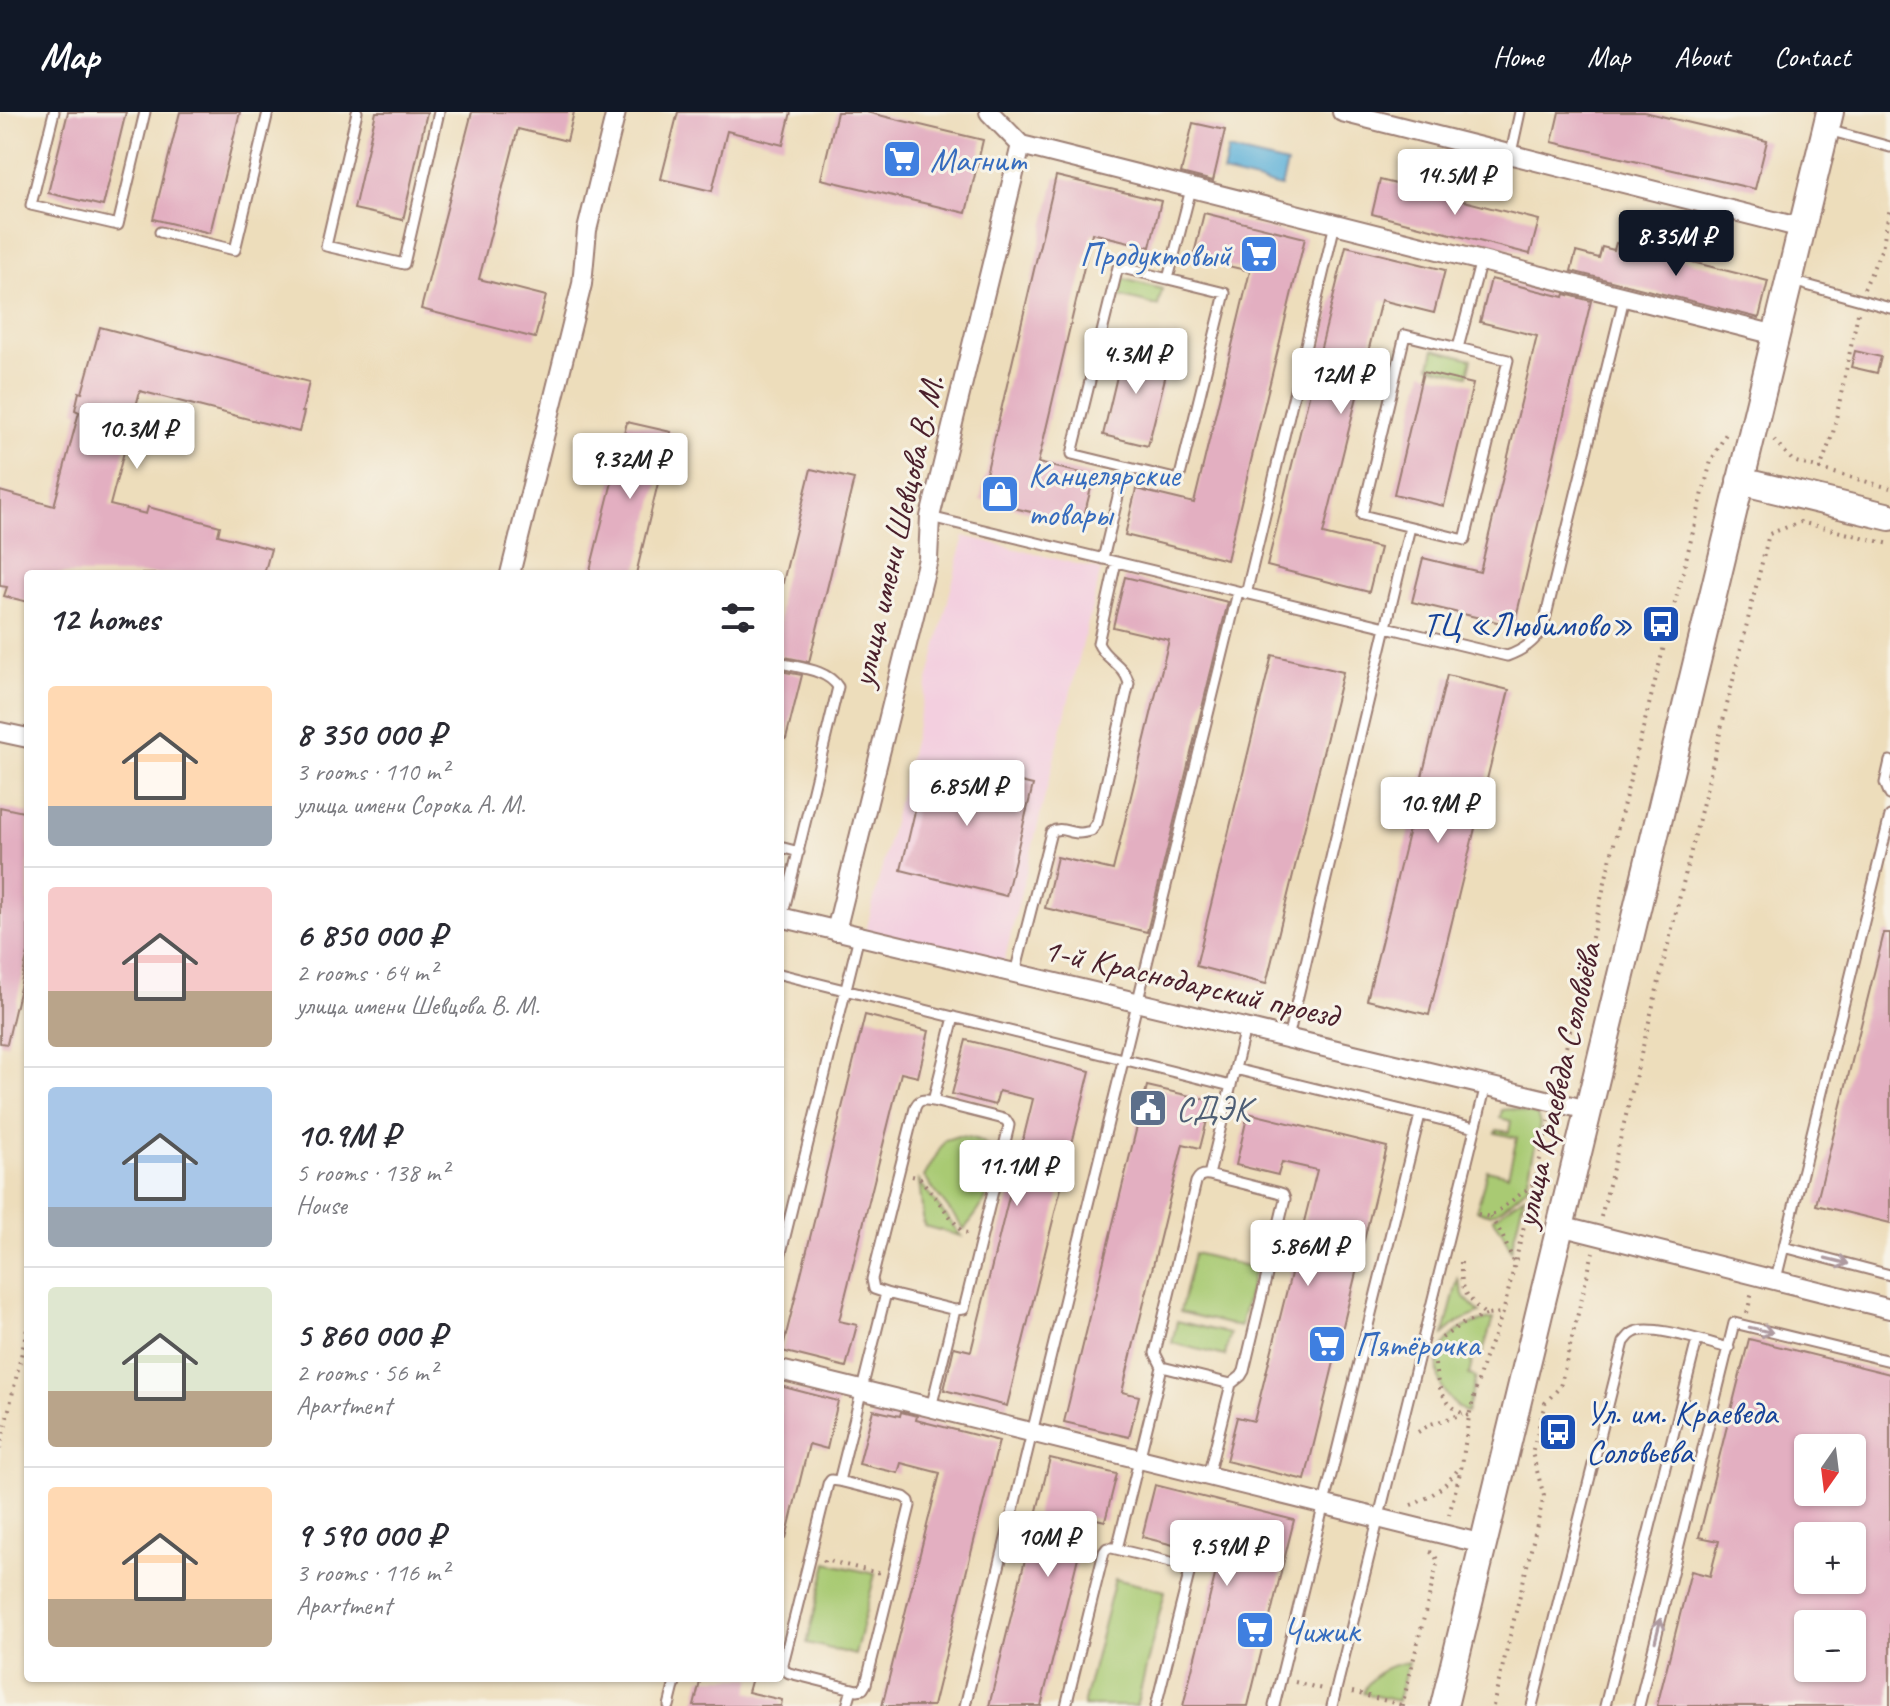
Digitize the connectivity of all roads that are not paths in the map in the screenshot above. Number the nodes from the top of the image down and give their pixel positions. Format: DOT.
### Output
graph roads {
  1 [pos="54,112"];
  2 [pos="145,112"];
  3 [pos="268,112"];
  4 [pos="357,112"];
  5 [pos="439,112"];
  6 [pos="616,112"];
  7 [pos="989,112"];
  8 [pos="1342,112"];
  9 [pos="1520,112"];
  10 [pos="1828,121"];
  11 [pos="1021,145"];
  12 [pos="1890,147"];
  13 [pos="1511,153"];
  14 [pos="1191,189"];
  15 [pos="1335,224"];
  16 [pos="1802,228"];
  17 [pos="160,232"];
  18 [pos="1481,260"];
  19 [pos="1168,279"];
  20 [pos="1789,280"];
  21 [pos="1624,298"];
  22 [pos="1890,308"];
  23 [pos="1776,335"];
  24 [pos="1458,348"];
  25 [pos="1125,467"];
  26 [pos="1743,470"];
  27 [pos="930,517"];
  28 [pos="1890,517"];
  29 [pos="1410,527"];
  30 [pos="1103,559"];
  31 [pos="1116,562"];
  32 [pos="511,570"];
  33 [pos="1242,593"];
  34 [pos="1386,627"];
  35 [pos="784,664"];
  36 [pos="0,732"];
  37 [pos="24,737"];
  38 [pos="1890,761"];
  39 [pos="1890,795"];
  40 [pos="1890,816"];
  41 [pos="784,848"];
  42 [pos="799,852"];
  43 [pos="784,906"];
  44 [pos="784,918"];
  45 [pos="836,931"];
  46 [pos="859,936"];
  47 [pos="1015,973"];
  48 [pos="784,975"];
  49 [pos="846,990"];
  50 [pos="1138,1002"];
  51 [pos="954,1017"];
  52 [pos="1245,1028"];
  53 [pos="1288,1038"];
  54 [pos="1125,1059"];
  55 [pos="1235,1069"];
  56 [pos="1486,1085"];
  57 [pos="1231,1086"];
  58 [pos="933,1101"];
  59 [pos="1588,1110"];
  60 [pos="1420,1115"];
  61 [pos="1475,1128"];
  62 [pos="1209,1175"];
  63 [pos="1560,1226"];
  64 [pos="784,1241"];
  65 [pos="1784,1247"];
  66 [pos="1890,1275"];
  67 [pos="1776,1279"];
  68 [pos="886,1293"];
  69 [pos="1890,1309"];
  70 [pos="955,1310"];
  71 [pos="1697,1340"];
  72 [pos="1729,1348"];
  73 [pos="1890,1361"];
  74 [pos="1162,1367"];
  75 [pos="784,1371"];
  76 [pos="1231,1384"];
  77 [pos="861,1390"];
  78 [pos="931,1408"];
  79 [pos="1032,1433"];
  80 [pos="1140,1459"];
  81 [pos="1208,1476"];
  82 [pos="839,1481"];
  83 [pos="1323,1505"];
  84 [pos="1379,1518"];
  85 [pos="1483,1544"];
  86 [pos="1117,1549"];
  87 [pos="784,1660"];
  88 [pos="784,1670"];
  89 [pos="675,1682"];
  90 [pos="852,1689"];
  91 [pos="669,1706"];
  92 [pos="847,1706"];
  93 [pos="965,1706"];
  94 [pos="1066,1706"];
  95 [pos="1156,1706"];
  96 [pos="1274,1706"];
  97 [pos="1332,1706"];
  98 [pos="1444,1706"];
  99 [pos="1532,1706"];
  100 [pos="1605,1706"];
  101 [pos="1639,1706"];
  1 -- 2 [label="lane"];
  3 -- 17 [label="lane"];
  4 -- 5 [label="lane"];
  6 -- 32 [label="street"];
  7 -- 11 [label="street"];
  8 -- 13 [label="street"];
  9 -- 13 [label="lane"];
  10 -- 12 [label="lane"];
  10 -- 16 [label="main road, улица Краеведа Соловьёва"];
  11 -- 14 [label="street"];
  11 -- 27 [label="street, улица имени Шевцова В. М."];
  13 -- 16 [label="street"];
  14 -- 15 [label="street"];
  14 -- 19 [label="lane"];
  15 -- 18 [label="street"];
  15 -- 33 [label="lane"];
  16 -- 20 [label="main road, улица Краеведа Соловьёва"];
  18 -- 21 [label="street"];
  18 -- 24 [label="lane"];
  19 -- 25 [label="lane"];
  19 -- 25 [label="lane"];
  20 -- 22 [label="lane"];
  20 -- 23 [label="main road, улица Краеведа Соловьёва"];
  21 -- 23 [label="street"];
  21 -- 34 [label="lane"];
  23 -- 26 [label="main road, улица Краеведа Соловьёва"];
  24 -- 29 [label="lane"];
  24 -- 29 [label="lane"];
  25 -- 30 [label="lane"];
  26 -- 28 [label="main road"];
  26 -- 59 [label="main road, улица Краеведа Соловьёва"];
  27 -- 30 [label="lane"];
  27 -- 45 [label="street, улица имени Шевцова В. М."];
  29 -- 34 [label="lane"];
  30 -- 31 [label="lane"];
  31 -- 33 [label="lane"];
  31 -- 47 [label="lane"];
  33 -- 34 [label="lane"];
  33 -- 50 [label="lane"];
  34 -- 53 [label="lane"];
  35 -- 42 [label="lane"];
  36 -- 37 [label="street"];
  38 -- 39 [label="lane"];
  40 -- 65 [label="lane"];
  41 -- 42 [label="lane"];
  42 -- 43 [label="lane"];
  44 -- 45 [label="street, 1-й Краснодарский проезд"];
  45 -- 46 [label="street, 1-й Краснодарский проезд"];
  46 -- 47 [label="street, 1-й Краснодарский проезд"];
  46 -- 49 [label="lane"];
  47 -- 50 [label="street, 1-й Краснодарский проезд"];
  48 -- 49 [label="lane"];
  49 -- 51 [label="lane"];
  49 -- 64 [label="lane"];
  50 -- 52 [label="street, 1-й Краснодарский проезд"];
  50 -- 54 [label="lane"];
  51 -- 54 [label="lane"];
  51 -- 58 [label="lane"];
  52 -- 53 [label="street, 1-й Краснодарский проезд"];
  52 -- 55 [label="lane"];
  53 -- 56 [label="street, 1-й Краснодарский проезд"];
  54 -- 57 [label="lane"];
  54 -- 79 [label="lane"];
  55 -- 57 [label="lane"];
  55 -- 60 [label="lane"];
  56 -- 59 [label="street, 1-й Краснодарский проезд"];
  56 -- 61 [label="lane"];
  57 -- 62 [label="lane"];
  58 -- 68 [label="lane"];
  58 -- 70 [label="lane"];
  59 -- 63 [label="main road, улица Краеведа Соловьёва"];
  60 -- 61 [label="lane"];
  60 -- 83 [label="lane"];
  61 -- 84 [label="lane"];
  62 -- 74 [label="lane"];
  62 -- 76 [label="lane"];
  63 -- 67 [label="street"];
  63 -- 85 [label="main road, улица Краеведа Соловьёва"];
  65 -- 66 [label="lane, one-way"];
  65 -- 67 [label="lane"];
  67 -- 69 [label="street"];
  68 -- 70 [label="lane"];
  68 -- 77 [label="lane"];
  70 -- 78 [label="lane"];
  71 -- 72 [label="lane"];
  71 -- 99 [label="lane"];
  71 -- 100 [label="lane"];
  72 -- 73 [label="lane, one-way"];
  101 -- 72 [label="lane, one-way"];
  74 -- 76 [label="lane"];
  74 -- 80 [label="lane"];
  75 -- 77 [label="street"];
  76 -- 81 [label="lane"];
  77 -- 78 [label="street"];
  77 -- 82 [label="lane"];
  78 -- 79 [label="street"];
  79 -- 80 [label="street"];
  79 -- 93 [label="lane"];
  80 -- 81 [label="street"];
  80 -- 86 [label="lane"];
  81 -- 83 [label="street"];
  82 -- 87 [label="lane"];
  82 -- 90 [label="lane"];
  83 -- 84 [label="street"];
  83 -- 96 [label="lane"];
  84 -- 85 [label="street"];
  84 -- 97 [label="lane"];
  85 -- 98 [label="main road, улица Краеведа Соловьёва"];
  86 -- 94 [label="lane"];
  86 -- 95 [label="lane"];
  88 -- 90 [label="lane"];
  89 -- 91 [label="lane"];
  90 -- 92 [label="lane"];
}
